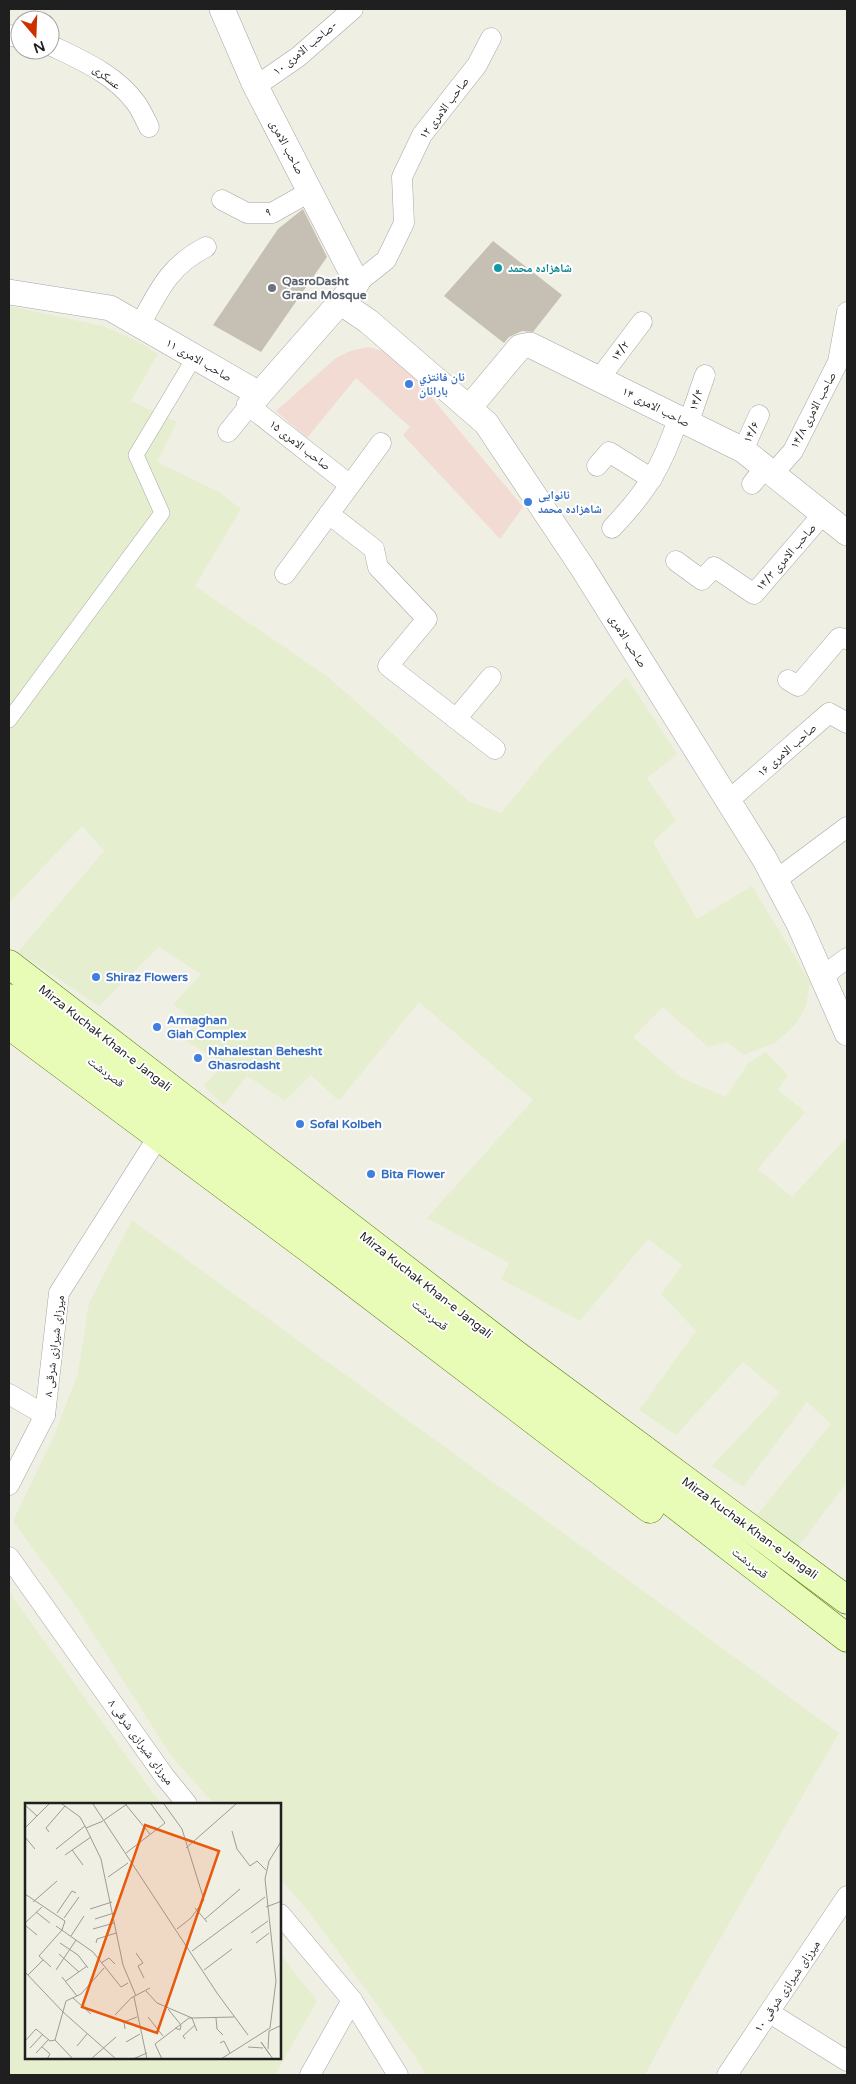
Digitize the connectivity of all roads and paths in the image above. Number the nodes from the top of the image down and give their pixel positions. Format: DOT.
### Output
graph roads {
  1 [pos="222,9"];
  2 [pos="353,9"];
  3 [pos="491,38"];
  4 [pos="60,50"];
  5 [pos="256,86"];
  6 [pos="149,127"];
  7 [pos="311,191"];
  8 [pos="222,200"];
  9 [pos="206,247"];
  10 [pos="357,283"];
  11 [pos="9,292"];
  12 [pos="340,302"];
  13 [pos="847,312"];
  14 [pos="642,322"];
  15 [pos="140,326"];
  16 [pos="194,358"];
  17 [pos="705,375"];
  18 [pos="599,379"];
  19 [pos="254,400"];
  20 [pos="469,408"];
  21 [pos="759,415"];
  22 [pos="683,421"];
  23 [pos="228,432"];
  24 [pos="381,443"];
  25 [pos="743,450"];
  26 [pos="597,466"];
  27 [pos="762,474"];
  28 [pos="652,480"];
  29 [pos="350,485"];
  30 [pos="329,514"];
  31 [pos="823,514"];
  32 [pos="612,528"];
  33 [pos="847,533"];
  34 [pos="676,560"];
  35 [pos="285,574"];
  36 [pos="844,641"];
  37 [pos="491,677"];
  38 [pos="788,680"];
  39 [pos="456,719"];
  40 [pos="9,720"];
  41 [pos="847,723"];
  42 [pos="495,749"];
  43 [pos="728,801"];
  44 [pos="847,827"];
  45 [pos="776,880"];
  46 [pos="847,958"];
  47 [pos="9,964"];
  48 [pos="822,977"];
  49 [pos="14,1022"];
  50 [pos="847,1033"];
  51 [pos="158,1137"];
  52 [pos="339,1232"];
  53 [pos="9,1394"];
  54 [pos="45,1415"];
  55 [pos="9,1485"];
  56 [pos="9,1557"];
  57 [pos="847,1600"];
  58 [pos="847,1638"];
  59 [pos="847,1658"];
  60 [pos="186,1803"];
  61 [pos="847,1896"];
  62 [pos="281,1915"];
  63 [pos="352,2000"];
  64 [pos="770,2013"];
  65 [pos="847,2061"];
  66 [pos="310,2075"];
  67 [pos="398,2075"];
  68 [pos="727,2075"];
  1 -- 5 [label="street, صاحب الامری"];
  2 -- 5 [label="street, ۱۰ صاحب الامری-"];
  3 -- 10 [label="street, ۱۲ صاحب الامری"];
  4 -- 6 [label="street, عسکری"];
  5 -- 7 [label="street, صاحب الامری"];
  7 -- 8 [label="street, ۹"];
  7 -- 10 [label="street, صاحب الامری"];
  9 -- 15 [label="street"];
  10 -- 12 [label="street"];
  11 -- 15 [label="street, ۱۱ صاحب الامری"];
  12 -- 19 [label="street"];
  12 -- 20 [label="street, صاحب الامری"];
  13 -- 27 [label="street, صاحب الامری ۱۴/۸"];
  14 -- 18 [label="street, ۱۴/۲"];
  15 -- 16 [label="street, ۱۱ صاحب الامری"];
  16 -- 19 [label="street, ۱۱ صاحب الامری"];
  16 -- 40 [label="street"];
  17 -- 22 [label="street, ۱۴/۴"];
  18 -- 20 [label="street, ۱۴ صاحب الامری"];
  18 -- 22 [label="street, ۱۴ صاحب الامری"];
  19 -- 23 [label="street"];
  19 -- 29 [label="street, ۱۵ صاحب الامری"];
  20 -- 43 [label="street, صاحب الامری"];
  21 -- 25 [label="street, ۱۴/۶"];
  22 -- 25 [label="street, ۱۴ صاحب الامری"];
  22 -- 28 [label="street, ۱۴/۴"];
  24 -- 29 [label="street"];
  25 -- 27 [label="street, ۱۴ صاحب الامری"];
  26 -- 28 [label="street"];
  27 -- 31 [label="street, ۱۴ صاحب الامری"];
  28 -- 32 [label="street, ۱۴/۴"];
  29 -- 30 [label="street"];
  30 -- 35 [label="street"];
  30 -- 39 [label="street"];
  31 -- 33 [label="street, ۱۴ صاحب الامری"];
  31 -- 34 [label="street, ۱۴/۳ صاحب الامری"];
  36 -- 38 [label="street"];
  37 -- 39 [label="street"];
  39 -- 42 [label="street"];
  41 -- 43 [label="street, ۱۶ صاحب الامری"];
  43 -- 45 [label="street, صاحب الامری"];
  44 -- 45 [label="street"];
  45 -- 48 [label="street, صاحب الامری"];
  46 -- 48 [label="street"];
  47 -- 52 [label="main road, Mirza Kuchak Khan-e Jangali"];
  48 -- 50 [label="street, صاحب الامری"];
  49 -- 51 [label="main road, قصردشت"];
  49 -- 52 [label="main road, قصردشت"];
  51 -- 54 [label="street, ۸ میرزای شیرازی شرقی"];
  51 -- 59 [label="main road, قصردشت"];
  52 -- 57 [label="main road, Mirza Kuchak Khan-e Jangali"];
  52 -- 58 [label="main road, قصردشت"];
  53 -- 54 [label="street"];
  54 -- 55 [label="street, ۸ میرزای شیرازی شرقی"];
  56 -- 60 [label="street, ۸ میرزای شیرازی شرقی"];
  61 -- 64 [label="street, ۱۰ میرزای شیرازی شرقی"];
  62 -- 63 [label="street"];
  63 -- 66 [label="street"];
  63 -- 67 [label="street"];
  64 -- 65 [label="street"];
  64 -- 68 [label="street, ۱۰ میرزای شیرازی شرقی"];
}
